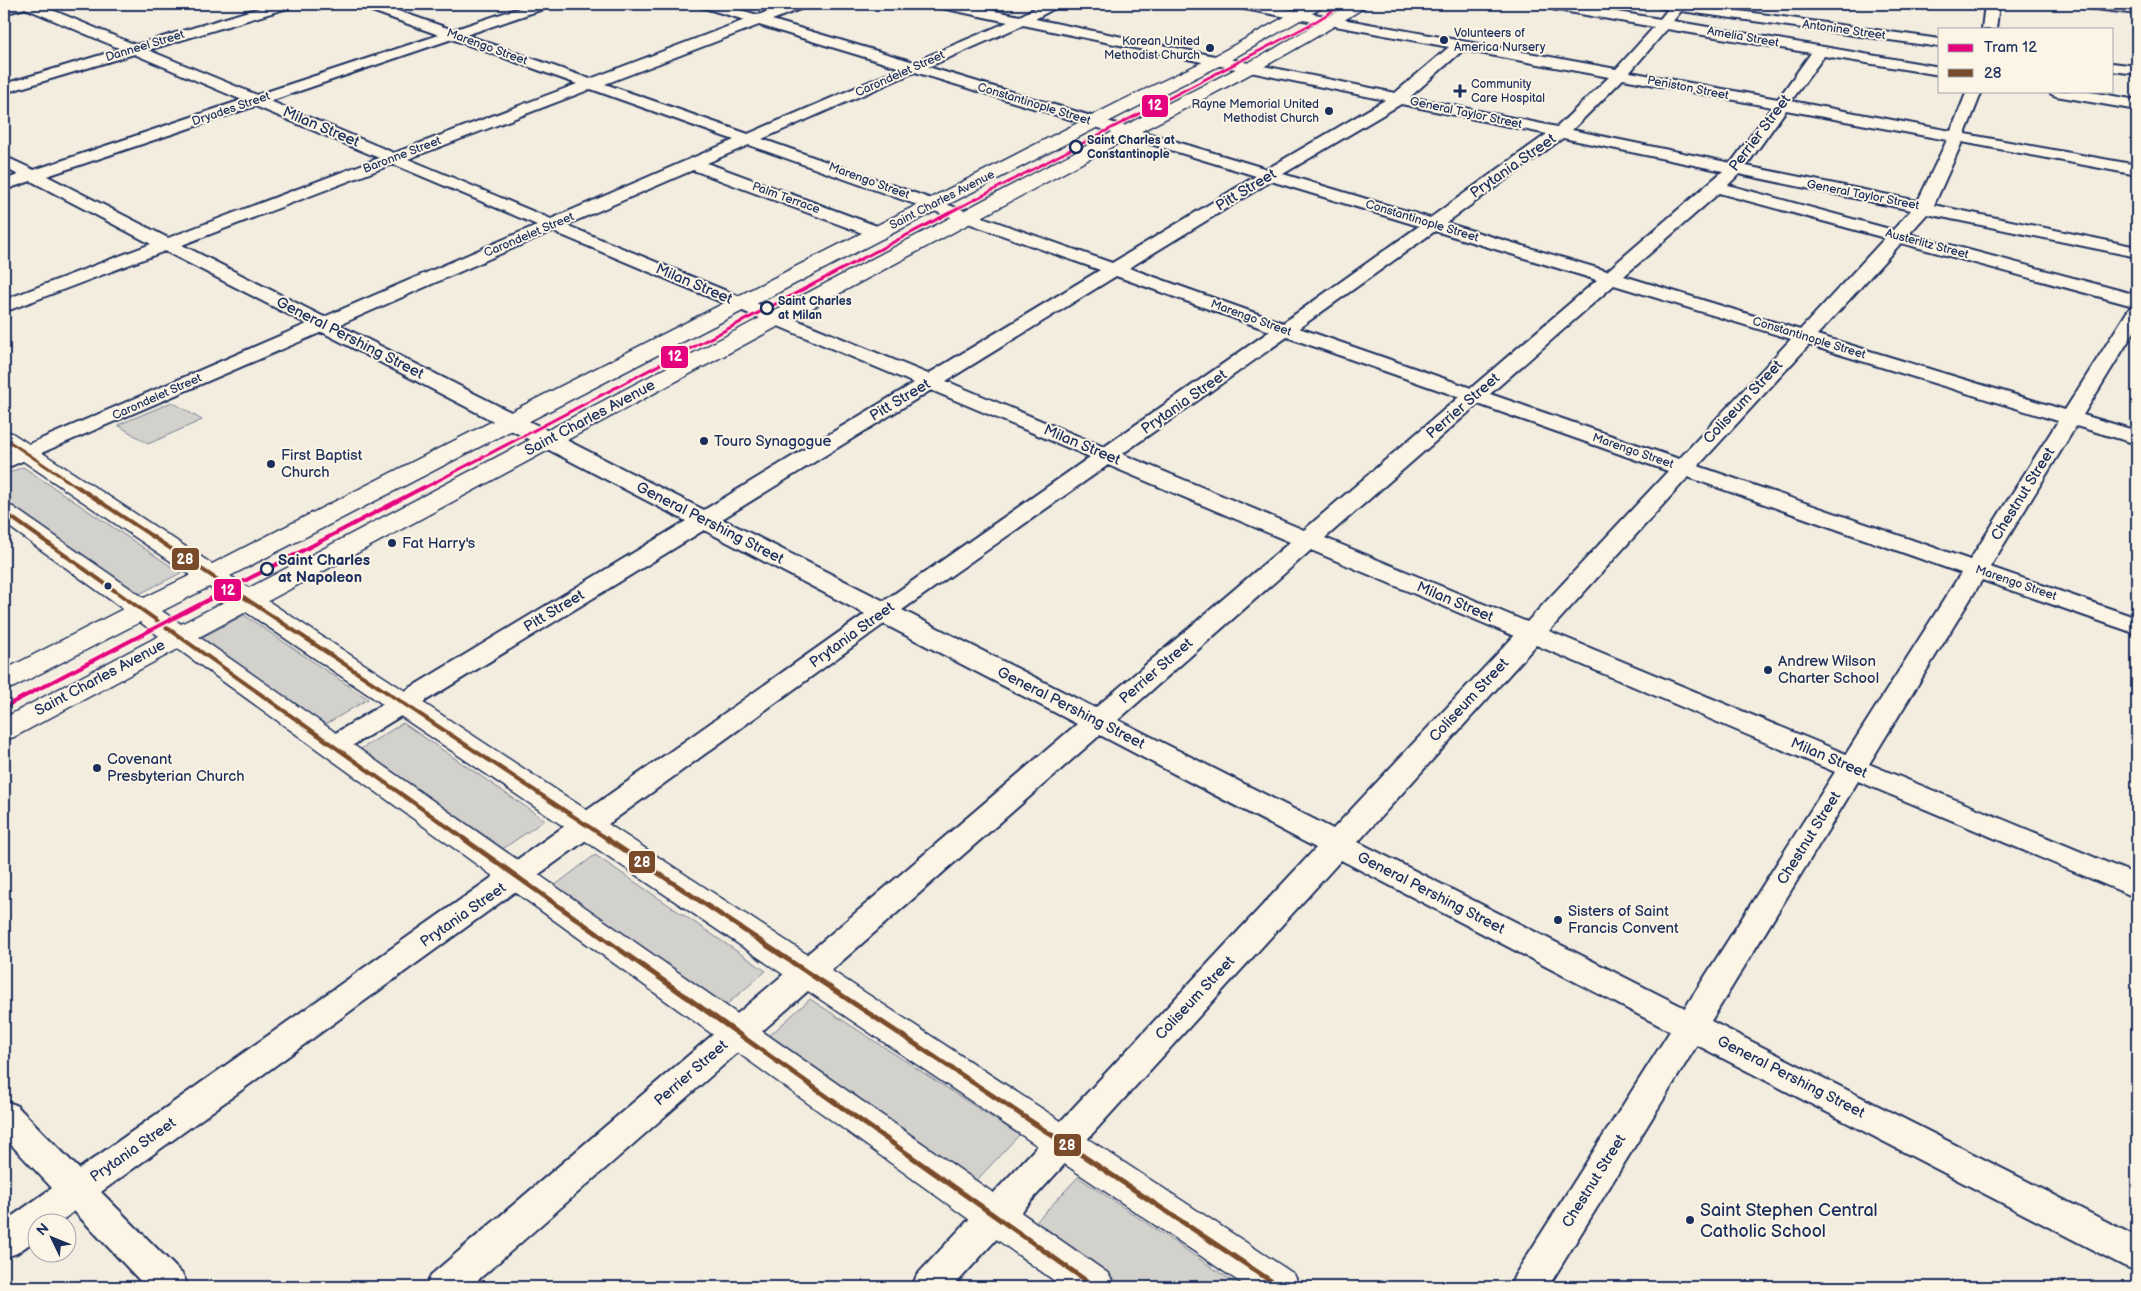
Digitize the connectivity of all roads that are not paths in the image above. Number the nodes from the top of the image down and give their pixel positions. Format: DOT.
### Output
graph roads {
  1 [pos="26,4"];
  2 [pos="286,4"];
  3 [pos="366,4"];
  4 [pos="544,4"];
  5 [pos="706,4"];
  6 [pos="801,4"];
  7 [pos="942,4"];
  8 [pos="1052,4"];
  9 [pos="1239,4"];
  10 [pos="1318,4"];
  11 [pos="1360,4"];
  12 [pos="1546,4"];
  13 [pos="1992,4"];
  14 [pos="2087,4"];
  15 [pos="1670,9"];
  16 [pos="4,10"];
  17 [pos="2137,10"];
  18 [pos="1301,16"];
  19 [pos="758,20"];
  20 [pos="1022,20"];
  21 [pos="1333,22"];
  22 [pos="1989,28"];
  23 [pos="453,34"];
  24 [pos="1938,43"];
  25 [pos="1460,45"];
  26 [pos="135,49"];
  27 [pos="1820,51"];
  28 [pos="1217,61"];
  29 [pos="915,67"];
  30 [pos="2114,67"];
  31 [pos="1252,69"];
  32 [pos="2137,70"];
  33 [pos="1938,71"];
  34 [pos="1619,75"];
  35 [pos="588,83"];
  36 [pos="4,89"];
  37 [pos="1975,92"];
  38 [pos="2062,92"];
  39 [pos="1398,99"];
  40 [pos="257,100"];
  41 [pos="2137,105"];
  42 [pos="1782,106"];
  43 [pos="1095,122"];
  44 [pos="1126,132"];
  45 [pos="1561,132"];
  46 [pos="1956,138"];
  47 [pos="750,139"];
  48 [pos="394,158"];
  49 [pos="4,161"];
  50 [pos="693,164"];
  51 [pos="1735,169"];
  52 [pos="2137,170"];
  53 [pos="32,175"];
  54 [pos="1270,175"];
  55 [pos="4,185"];
  56 [pos="1716,187"];
  57 [pos="934,204"];
  58 [pos="1924,207"];
  59 [pos="968,216"];
  60 [pos="554,224"];
  61 [pos="1432,224"];
  62 [pos="879,233"];
  63 [pos="1897,236"];
  64 [pos="166,244"];
  65 [pos="2137,252"];
  66 [pos="1116,269"];
  67 [pos="1611,278"];
  68 [pos="2137,300"];
  69 [pos="741,304"];
  70 [pos="4,306"];
  71 [pos="2137,312"];
  72 [pos="776,319"];
  73 [pos="323,325"];
  74 [pos="1285,330"];
  75 [pos="1804,337"];
  76 [pos="930,382"];
  77 [pos="1475,396"];
  78 [pos="2071,418"];
  79 [pos="511,421"];
  80 [pos="4,438"];
  81 [pos="2137,438"];
  82 [pos="548,440"];
  83 [pos="27,453"];
  84 [pos="1107,456"];
  85 [pos="4,463"];
  86 [pos="425,465"];
  87 [pos="1681,468"];
  88 [pos="460,487"];
  89 [pos="4,512"];
  90 [pos="704,520"];
  91 [pos="1308,540"];
  92 [pos="1976,569"];
  93 [pos="210,575"];
  94 [pos="248,600"];
  95 [pos="142,610"];
  96 [pos="884,612"];
  97 [pos="2137,626"];
  98 [pos="1531,634"];
  99 [pos="179,637"];
  100 [pos="4,681"];
  101 [pos="403,704"];
  102 [pos="1098,722"];
  103 [pos="4,730"];
  104 [pos="333,746"];
  105 [pos="1852,768"];
  106 [pos="587,826"];
  107 [pos="1337,844"];
  108 [pos="517,876"];
  109 [pos="2137,887"];
  110 [pos="808,972"];
  111 [pos="1691,1026"];
  112 [pos="737,1033"];
  113 [pos="4,1114"];
  114 [pos="1063,1142"];
  115 [pos="76,1190"];
  116 [pos="995,1216"];
  117 [pos="4,1242"];
  118 [pos="2137,1255"];
  119 [pos="170,1287"];
  120 [pos="444,1287"];
  121 [pos="930,1287"];
  122 [pos="1095,1287"];
  123 [pos="1280,1287"];
  124 [pos="1528,1287"];
  1 -- 16 [label="street"];
  1 -- 26 [label="street, Milan Street"];
  2 -- 26 [label="street, Danneel Street"];
  3 -- 23 [label="street, Marengo Street"];
  4 -- 23 [label="street, Dryades Street"];
  5 -- 19 [label="street, Constantinople Street"];
  6 -- 19 [label="street, Baronne Street"];
  7 -- 20 [label="street, General Taylor Street"];
  8 -- 20 [label="street, Carondelet Street"];
  9 -- 18 [label="street, Peniston Street"];
  10 -- 18 [label="main road, Saint Charles Avenue"];
  11 -- 21 [label="main road, Saint Charles Avenue"];
  12 -- 15 [label="street, Amelia Street"];
  13 -- 22 [label="street"];
  14 -- 17 [label="street"];
  15 -- 24 [label="street, Antonine Street"];
  15 -- 27 [label="street, Amelia Street"];
  15 -- 34 [label="street, Prytania Street"];
  18 -- 21 [label="street, Peniston Street"];
  18 -- 28 [label="main road, Saint Charles Avenue"];
  19 -- 29 [label="street, Constantinople Street"];
  19 -- 35 [label="street, Baronne Street"];
  20 -- 28 [label="street, General Taylor Street"];
  20 -- 29 [label="street, Carondelet Street"];
  21 -- 25 [label="street, Peniston Street"];
  21 -- 31 [label="main road, Saint Charles Avenue"];
  23 -- 35 [label="street, Marengo Street"];
  23 -- 40 [label="street, Dryades Street"];
  25 -- 34 [label="street, Peniston Street"];
  25 -- 39 [label="street, Pitt Street"];
  26 -- 36 [label="street, Danneel Street"];
  26 -- 40 [label="street, Milan Street"];
  27 -- 33 [label="street, Amelia Street"];
  27 -- 42 [label="street, Perrier Street"];
  28 -- 31 [label="street, General Taylor Street"];
  28 -- 43 [label="main road, Saint Charles Avenue"];
  29 -- 43 [label="street, Constantinople Street"];
  29 -- 47 [label="street, Carondelet Street"];
  30 -- 32 [label="street"];
  31 -- 39 [label="street, General Taylor Street"];
  31 -- 44 [label="main road, Saint Charles Avenue"];
  34 -- 42 [label="street, Peniston Street"];
  34 -- 45 [label="street, Prytania Street"];
  35 -- 47 [label="street, Marengo Street"];
  35 -- 48 [label="street, Baronne Street"];
  37 -- 46 [label="street, Coliseum Street"];
  38 -- 41 [label="street"];
  39 -- 45 [label="street, General Taylor Street"];
  39 -- 54 [label="street, Pitt Street"];
  40 -- 48 [label="street, Milan Street"];
  40 -- 53 [label="street, Dryades Street"];
  42 -- 46 [label="street, Peniston Street"];
  42 -- 51 [label="street, Perrier Street"];
  43 -- 44 [label="street, Constantinople Street"];
  43 -- 57 [label="main road, Saint Charles Avenue"];
  44 -- 54 [label="street, Constantinople Street"];
  44 -- 59 [label="main road, Saint Charles Avenue"];
  45 -- 51 [label="street, General Taylor Street"];
  45 -- 61 [label="street, Prytania Street"];
  46 -- 52 [label="street, Peniston Street"];
  46 -- 58 [label="street, Coliseum Street"];
  47 -- 50 [label="street, Carondelet Street"];
  47 -- 57 [label="street, Marengo Street"];
  48 -- 60 [label="street, Milan Street"];
  48 -- 64 [label="street, Baronne Street"];
  49 -- 53 [label="street, General Pershing Street"];
  50 -- 60 [label="street, Carondelet Street"];
  50 -- 62 [label="street, Palm Terrace"];
  51 -- 56 [label="street, Perrier Street"];
  51 -- 58 [label="street, General Taylor Street"];
  53 -- 55 [label="street, Dryades Street"];
  53 -- 64 [label="street, General Pershing Street"];
  54 -- 61 [label="street, Constantinople Street"];
  54 -- 66 [label="street, Pitt Street"];
  56 -- 63 [label="street, Austerlitz Street"];
  56 -- 67 [label="street, Perrier Street"];
  57 -- 59 [label="street, Marengo Street"];
  57 -- 62 [label="main road, Saint Charles Avenue"];
  58 -- 63 [label="street, Coliseum Street"];
  58 -- 65 [label="street, General Taylor Street"];
  59 -- 66 [label="street, Marengo Street"];
  59 -- 72 [label="main road, Saint Charles Avenue"];
  60 -- 69 [label="street, Milan Street"];
  60 -- 73 [label="street, Carondelet Street"];
  61 -- 67 [label="street, Constantinople Street"];
  61 -- 74 [label="street, Prytania Street"];
  62 -- 69 [label="main road, Saint Charles Avenue"];
  63 -- 68 [label="street, Austerlitz Street"];
  63 -- 75 [label="street, Coliseum Street"];
  64 -- 70 [label="street, Baronne Street"];
  64 -- 73 [label="street, General Pershing Street"];
  66 -- 74 [label="street, Marengo Street"];
  66 -- 76 [label="street, Pitt Street"];
  67 -- 75 [label="street, Constantinople Street"];
  67 -- 77 [label="street, Perrier Street"];
  69 -- 72 [label="street, Milan Street"];
  69 -- 79 [label="main road, Saint Charles Avenue"];
  71 -- 78 [label="street, Chestnut Street"];
  72 -- 76 [label="street, Milan Street"];
  72 -- 82 [label="main road, Saint Charles Avenue"];
  73 -- 79 [label="street, General Pershing Street"];
  73 -- 83 [label="street, Carondelet Street"];
  74 -- 77 [label="street, Marengo Street"];
  74 -- 84 [label="street, Prytania Street"];
  75 -- 78 [label="street, Constantinople Street"];
  75 -- 87 [label="street, Coliseum Street"];
  76 -- 84 [label="street, Milan Street"];
  76 -- 90 [label="street, Pitt Street"];
  77 -- 87 [label="street, Marengo Street"];
  77 -- 91 [label="street, Perrier Street"];
  78 -- 81 [label="street, Constantinople Street"];
  78 -- 92 [label="street, Chestnut Street"];
  79 -- 82 [label="street, General Pershing Street"];
  79 -- 86 [label="main road, Saint Charles Avenue"];
  80 -- 83 [label="main road"];
  82 -- 88 [label="main road, Saint Charles Avenue"];
  82 -- 90 [label="street, General Pershing Street"];
  83 -- 85 [label="street, Carondelet Street"];
  83 -- 93 [label="main road"];
  84 -- 91 [label="street, Milan Street"];
  84 -- 96 [label="street, Prytania Street"];
  86 -- 88 [label="main road"];
  86 -- 93 [label="main road, Saint Charles Avenue"];
  87 -- 92 [label="street, Marengo Street"];
  87 -- 98 [label="street, Coliseum Street"];
  88 -- 94 [label="main road, Saint Charles Avenue"];
  89 -- 95 [label="main road"];
  90 -- 96 [label="street, General Pershing Street"];
  90 -- 101 [label="street, Pitt Street"];
  91 -- 98 [label="street, Milan Street"];
  91 -- 102 [label="street, Perrier Street"];
  92 -- 97 [label="street, Marengo Street"];
  92 -- 105 [label="street, Chestnut Street"];
  93 -- 94 [label="main road"];
  93 -- 95 [label="main road, Saint Charles Avenue"];
  94 -- 99 [label="main road, Saint Charles Avenue"];
  94 -- 101 [label="main road"];
  95 -- 99 [label="main road"];
  95 -- 100 [label="main road, Saint Charles Avenue"];
  96 -- 102 [label="street, General Pershing Street"];
  96 -- 106 [label="street, Prytania Street"];
  98 -- 105 [label="street, Milan Street"];
  98 -- 107 [label="street, Coliseum Street"];
  99 -- 103 [label="main road, Saint Charles Avenue"];
  99 -- 104 [label="main road"];
  101 -- 104 [label="street, Pitt Street"];
  101 -- 106 [label="main road"];
  102 -- 107 [label="street, General Pershing Street"];
  102 -- 110 [label="street, Perrier Street"];
  104 -- 108 [label="main road"];
  105 -- 109 [label="street, Milan Street"];
  105 -- 111 [label="street, Chestnut Street"];
  106 -- 108 [label="street, Prytania Street"];
  106 -- 110 [label="main road"];
  107 -- 111 [label="street, General Pershing Street"];
  107 -- 114 [label="street, Coliseum Street"];
  108 -- 112 [label="main road"];
  108 -- 115 [label="street, Prytania Street"];
  110 -- 112 [label="street, Perrier Street"];
  110 -- 114 [label="main road"];
  111 -- 118 [label="street, General Pershing Street"];
  111 -- 124 [label="street, Chestnut Street"];
  112 -- 116 [label="main road"];
  112 -- 120 [label="street, Perrier Street"];
  113 -- 115 [label="street"];
  114 -- 116 [label="street, Coliseum Street"];
  114 -- 123 [label="main road"];
  115 -- 117 [label="street, Prytania Street"];
  115 -- 119 [label="street"];
  116 -- 121 [label="street, Coliseum Street"];
  116 -- 122 [label="main road"];
}
